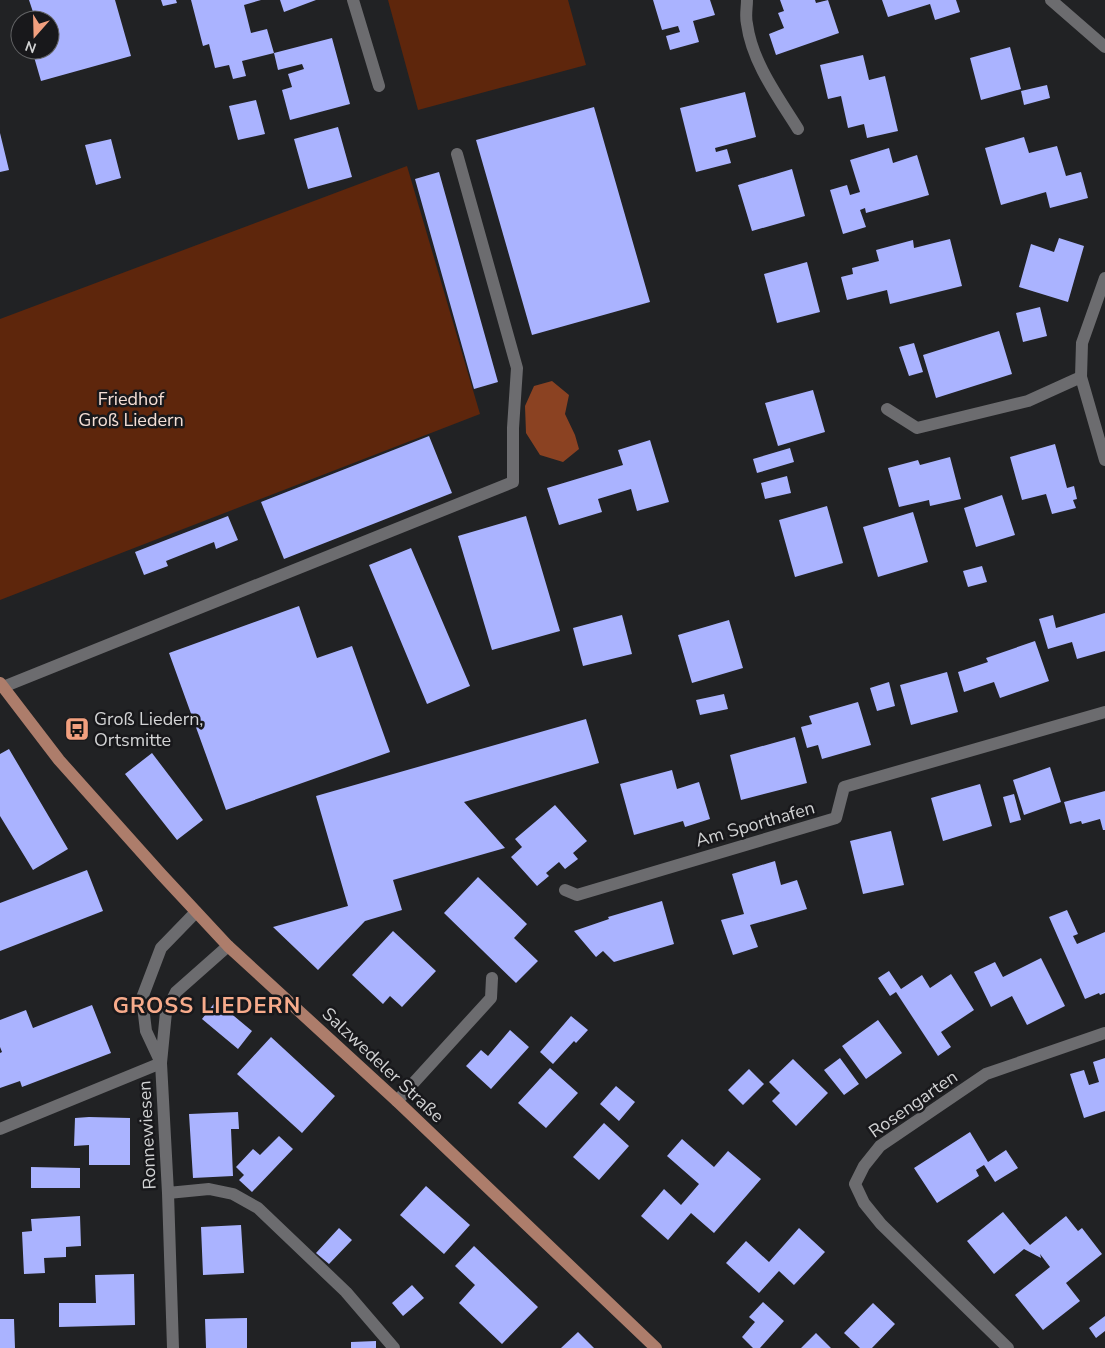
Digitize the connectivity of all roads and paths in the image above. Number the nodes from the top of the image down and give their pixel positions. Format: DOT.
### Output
graph roads {
  1 [pos="353,0"];
  2 [pos="747,0"];
  3 [pos="1051,0"];
  4 [pos="1105,47"];
  5 [pos="379,86"];
  6 [pos="798,129"];
  7 [pos="457,154"];
  8 [pos="1105,278"];
  9 [pos="1081,377"];
  10 [pos="887,409"];
  11 [pos="1105,460"];
  12 [pos="1,685"];
  13 [pos="1105,712"];
  14 [pos="565,890"];
  15 [pos="196,912"];
  16 [pos="228,946"];
  17 [pos="492,978"];
  18 [pos="1105,1033"];
  19 [pos="161,1063"];
  20 [pos="397,1101"];
  21 [pos="0,1129"];
  22 [pos="168,1193"];
  23 [pos="173,1348"];
  24 [pos="394,1348"];
  25 [pos="656,1348"];
  26 [pos="1008,1348"];
  1 -- 5 [label="street"];
  2 -- 6 [label="street"];
  3 -- 4 [label="street"];
  7 -- 12 [label="street"];
  8 -- 9 [label="street"];
  9 -- 10 [label="street"];
  9 -- 11 [label="street"];
  12 -- 15 [label="main road, Salzwedeler Straße"];
  13 -- 14 [label="street, Am Sporthafen"];
  15 -- 16 [label="main road, Salzwedeler Straße"];
  15 -- 19 [label="street"];
  16 -- 19 [label="street, Ronnewiesen"];
  16 -- 20 [label="main road, Salzwedeler Straße"];
  17 -- 20 [label="street"];
  18 -- 26 [label="street, Rosengarten"];
  19 -- 21 [label="street"];
  19 -- 22 [label="street, Ronnewiesen"];
  20 -- 25 [label="main road, Salzwedeler Straße"];
  22 -- 23 [label="street, Ronnewiesen"];
  22 -- 24 [label="street"];
}
